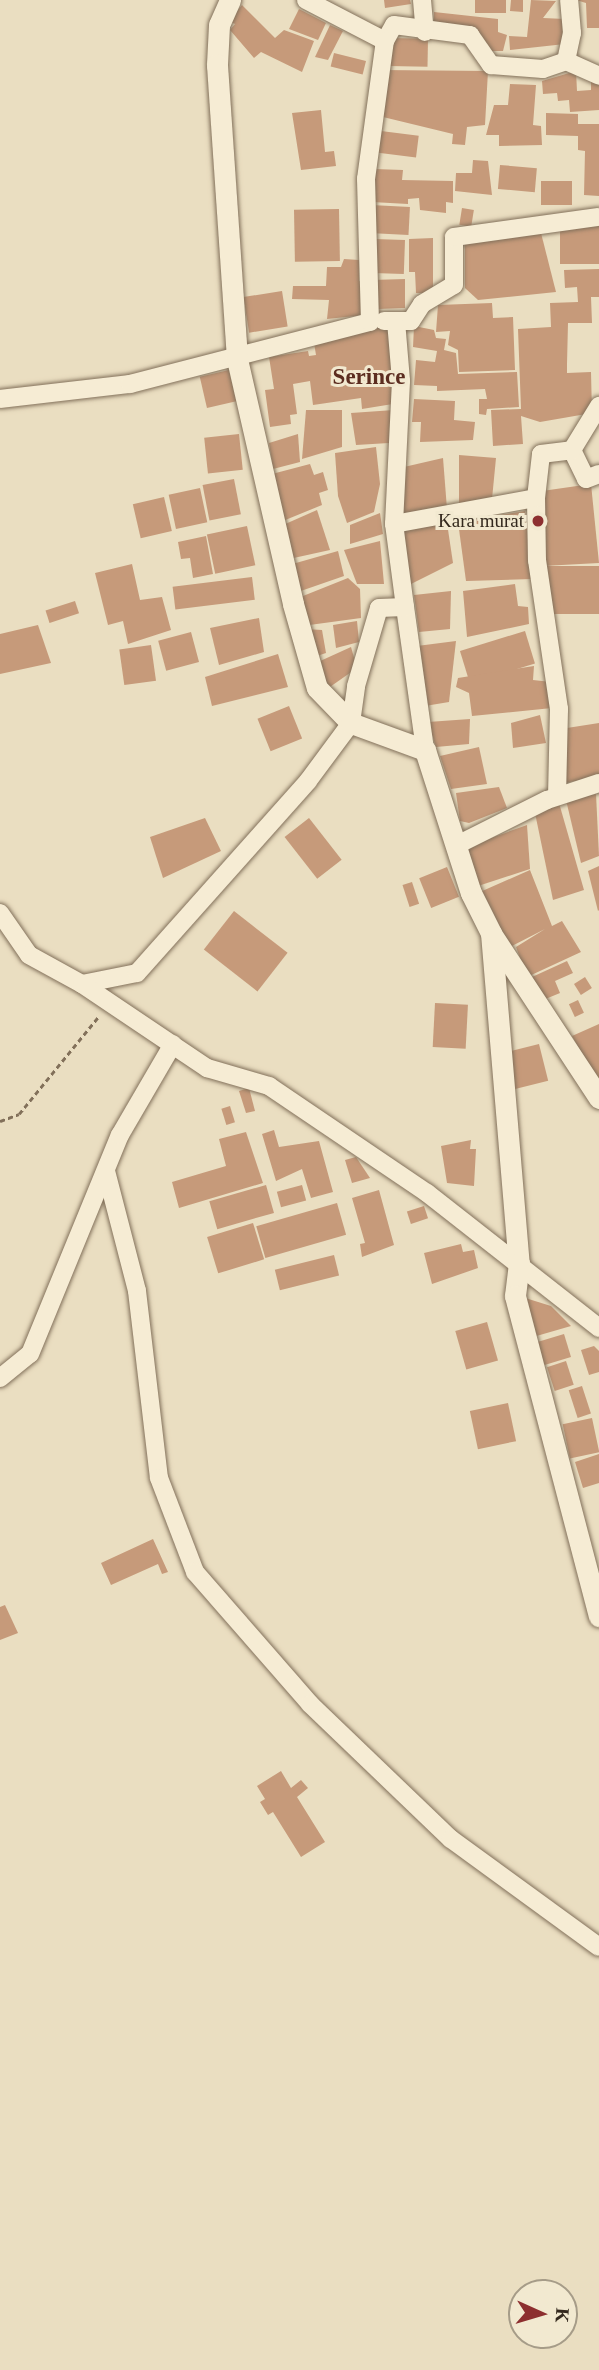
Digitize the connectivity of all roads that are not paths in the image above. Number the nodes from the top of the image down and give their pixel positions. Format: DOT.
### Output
graph roads {
  1 [pos="214,0"];
  2 [pos="230,0"];
  3 [pos="306,0"];
  4 [pos="422,0"];
  5 [pos="569,0"];
  6 [pos="219,24"];
  7 [pos="425,32"];
  8 [pos="384,41"];
  9 [pos="566,61"];
  10 [pos="599,76"];
  11 [pos="599,216"];
  12 [pos="396,321"];
  13 [pos="370,322"];
  14 [pos="237,359"];
  15 [pos="0,400"];
  16 [pos="599,406"];
  17 [pos="572,450"];
  18 [pos="599,474"];
  19 [pos="536,498"];
  20 [pos="394,524"];
  21 [pos="405,607"];
  22 [pos="351,723"];
  23 [pos="425,750"];
  24 [pos="599,783"];
  25 [pos="557,796"];
  26 [pos="459,844"];
  27 [pos="0,913"];
  28 [pos="491,933"];
  29 [pos="82,984"];
  30 [pos="173,1044"];
  31 [pos="599,1098"];
  32 [pos="106,1171"];
  33 [pos="519,1263"];
  34 [pos="599,1328"];
  35 [pos="0,1378"];
  36 [pos="599,1616"];
  37 [pos="599,1947"];
  1 -- 6 [label="street"];
  2 -- 6 [label="street"];
  3 -- 8 [label="street"];
  4 -- 7 [label="street"];
  5 -- 9 [label="street"];
  6 -- 14 [label="street"];
  7 -- 8 [label="street"];
  7 -- 9 [label="street"];
  8 -- 13 [label="street"];
  9 -- 10 [label="street"];
  11 -- 12 [label="street"];
  12 -- 13 [label="street"];
  12 -- 20 [label="street"];
  13 -- 14 [label="street"];
  14 -- 15 [label="street"];
  14 -- 22 [label="street"];
  16 -- 17 [label="street"];
  17 -- 18 [label="street"];
  17 -- 19 [label="street"];
  19 -- 20 [label="street"];
  19 -- 25 [label="street"];
  20 -- 21 [label="street"];
  21 -- 22 [label="street"];
  21 -- 23 [label="street"];
  22 -- 23 [label="street"];
  22 -- 29 [label="street"];
  23 -- 26 [label="street"];
  24 -- 25 [label="street"];
  25 -- 26 [label="street"];
  26 -- 28 [label="street"];
  27 -- 29 [label="street"];
  28 -- 31 [label="street"];
  28 -- 33 [label="street"];
  29 -- 30 [label="street"];
  30 -- 32 [label="street"];
  30 -- 33 [label="street"];
  32 -- 35 [label="street"];
  32 -- 37 [label="street"];
  33 -- 34 [label="street"];
  33 -- 36 [label="street"];
}
